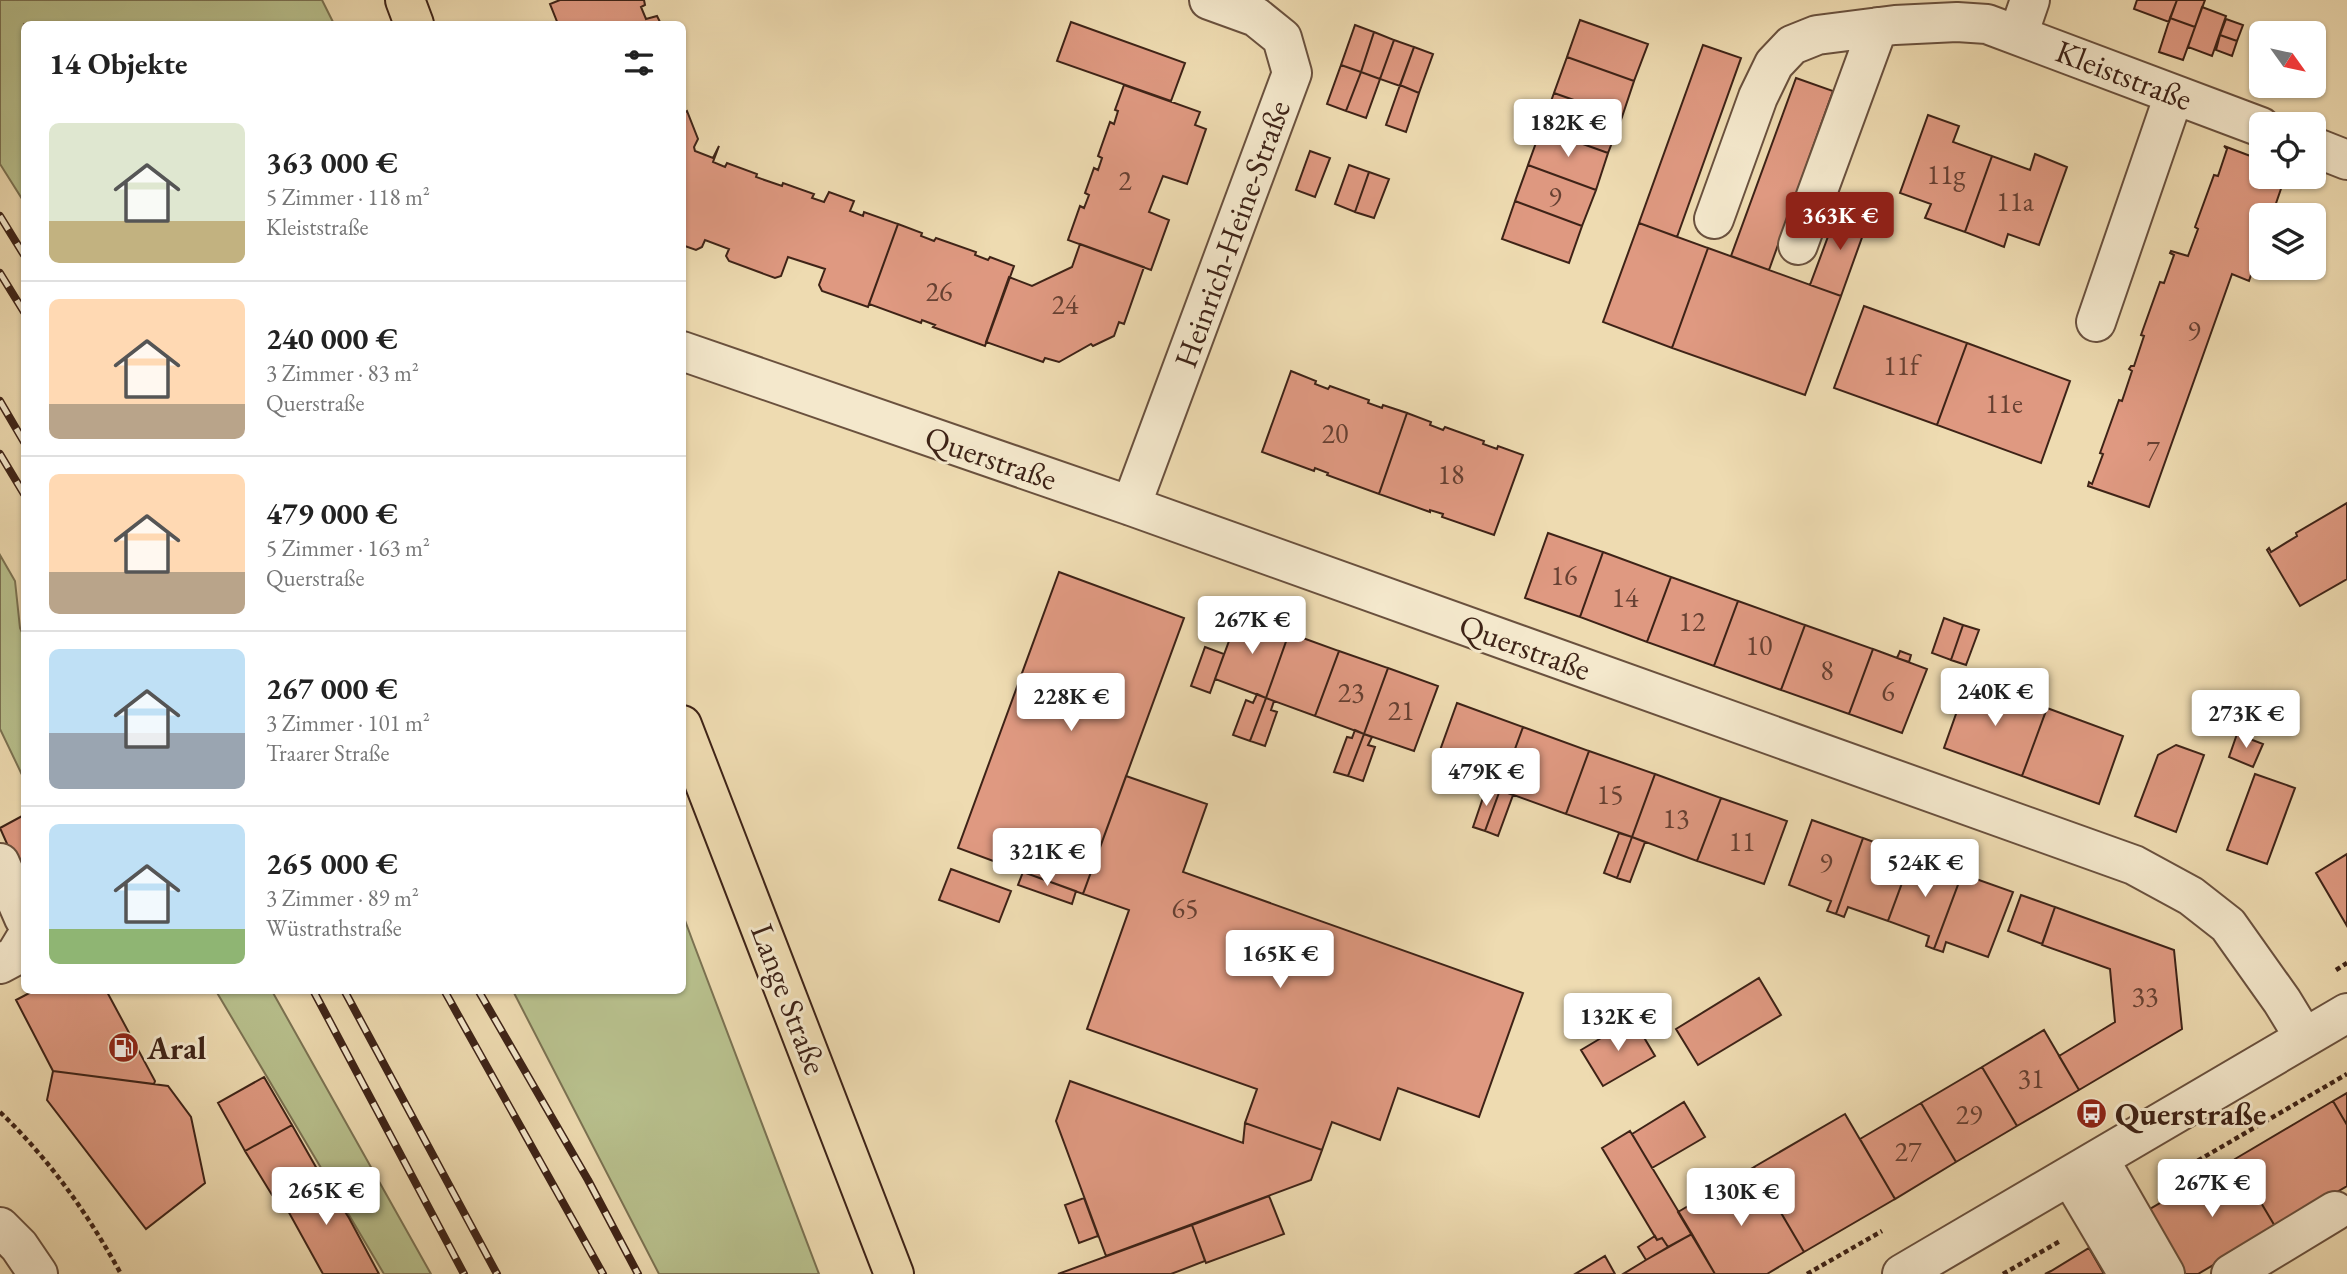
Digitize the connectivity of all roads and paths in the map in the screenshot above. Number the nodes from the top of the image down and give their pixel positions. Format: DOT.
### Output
graph roads {
  1 [pos="405,0"];
  2 [pos="1209,0"];
  3 [pos="2030,0"];
  4 [pos="413,21"];
  5 [pos="1878,27"];
  6 [pos="2002,29"];
  7 [pos="2174,94"];
  8 [pos="2249,122"];
  9 [pos="2326,151"];
  10 [pos="2347,159"];
  11 [pos="1714,219"];
  12 [pos="1798,245"];
  13 [pos="2096,322"];
  14 [pos="686,352"];
  15 [pos="1131,506"];
  16 [pos="686,735"];
  17 [pos="0,863"];
  18 [pos="21,911"];
  19 [pos="21,947"];
  20 [pos="0,964"];
  21 [pos="2347,1013"];
  22 [pos="2304,1037"];
  23 [pos="2347,1074"];
  24 [pos="0,1112"];
  25 [pos="2084,1167"];
  26 [pos="2335,1211"];
  27 [pos="2110,1212"];
  28 [pos="0,1227"];
  29 [pos="38,1274"];
  30 [pos="121,1274"];
  31 [pos="894,1274"];
  32 [pos="1902,1274"];
  33 [pos="2003,1274"];
  34 [pos="2127,1274"];
  35 [pos="2165,1274"];
  36 [pos="2231,1274"];
  1 -- 4 [label="main road"];
  2 -- 15 [label="street, Heinrich-Heine-Straße"];
  3 -- 6 [label="street"];
  5 -- 6 [label="street, Kleiststraße"];
  5 -- 11 [label="street, Kleiststraße"];
  5 -- 12 [label="street"];
  6 -- 7 [label="street, Kleiststraße"];
  7 -- 8 [label="street, Kleiststraße"];
  7 -- 13 [label="street"];
  9 -- 10 [label="street"];
  14 -- 15 [label="street, Querstraße"];
  15 -- 22 [label="street, Querstraße"];
  16 -- 31 [label="main road, Lange Straße"];
  17 -- 18 [label="street"];
  19 -- 20 [label="street"];
  21 -- 22 [label="street"];
  22 -- 25 [label="street"];
  23 -- 27 [label="path"];
  24 -- 30 [label="path"];
  25 -- 27 [label="street"];
  25 -- 32 [label="street"];
  26 -- 36 [label="street"];
  27 -- 33 [label="path"];
  27 -- 34 [label="street"];
  27 -- 35 [label="street"];
  28 -- 29 [label="street"];
}
